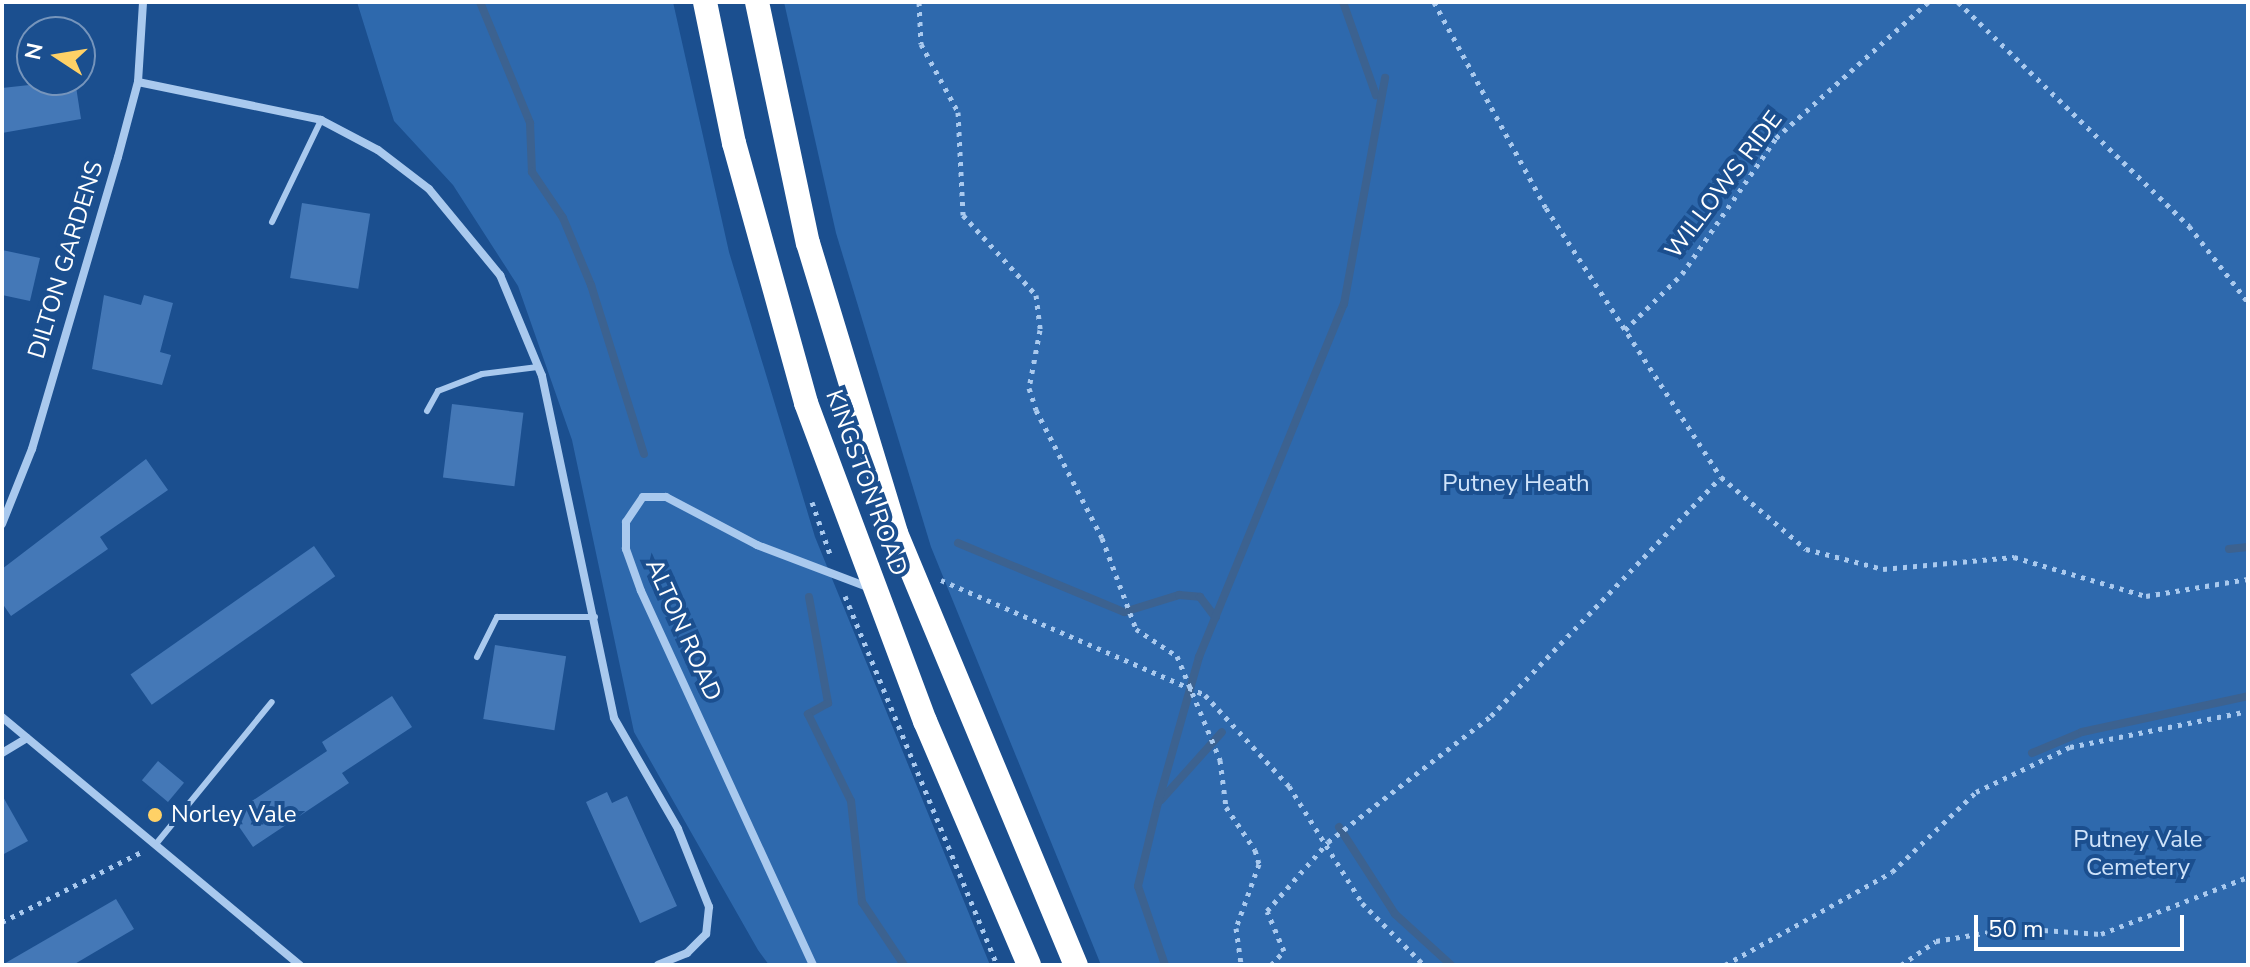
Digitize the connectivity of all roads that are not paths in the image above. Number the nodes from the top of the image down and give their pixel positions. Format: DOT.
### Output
graph roads {
  1 [pos="143,2"];
  2 [pos="705,2"];
  3 [pos="757,2"];
  4 [pos="138,82"];
  5 [pos="321,120"];
  6 [pos="272,222"];
  7 [pos="538,367"];
  8 [pos="427,411"];
  9 [pos="2,524"];
  10 [pos="875,590"];
  11 [pos="595,617"];
  12 [pos="477,657"];
  13 [pos="272,702"];
  14 [pos="2,717"];
  15 [pos="27,738"];
  16 [pos="2,753"];
  17 [pos="156,844"];
  18 [pos="300,965"];
  19 [pos="658,965"];
  20 [pos="813,965"];
  21 [pos="1029,965"];
  22 [pos="1076,965"];
  1 -- 4 [label="street, DILTON GARDENS"];
  2 -- 10 [label="highway, KINGSTON ROAD"];
  3 -- 22 [label="highway, KINGSTON ROAD"];
  4 -- 5 [label="street"];
  4 -- 9 [label="street, DILTON GARDENS"];
  5 -- 6 [label="lane"];
  5 -- 7 [label="street"];
  7 -- 8 [label="lane"];
  7 -- 11 [label="street"];
  10 -- 20 [label="street, ALTON ROAD"];
  10 -- 21 [label="highway, KINGSTON ROAD"];
  11 -- 12 [label="lane"];
  11 -- 19 [label="street"];
  13 -- 17 [label="lane"];
  14 -- 15 [label="street"];
  15 -- 16 [label="street"];
  15 -- 17 [label="street"];
  17 -- 18 [label="street"];
}
